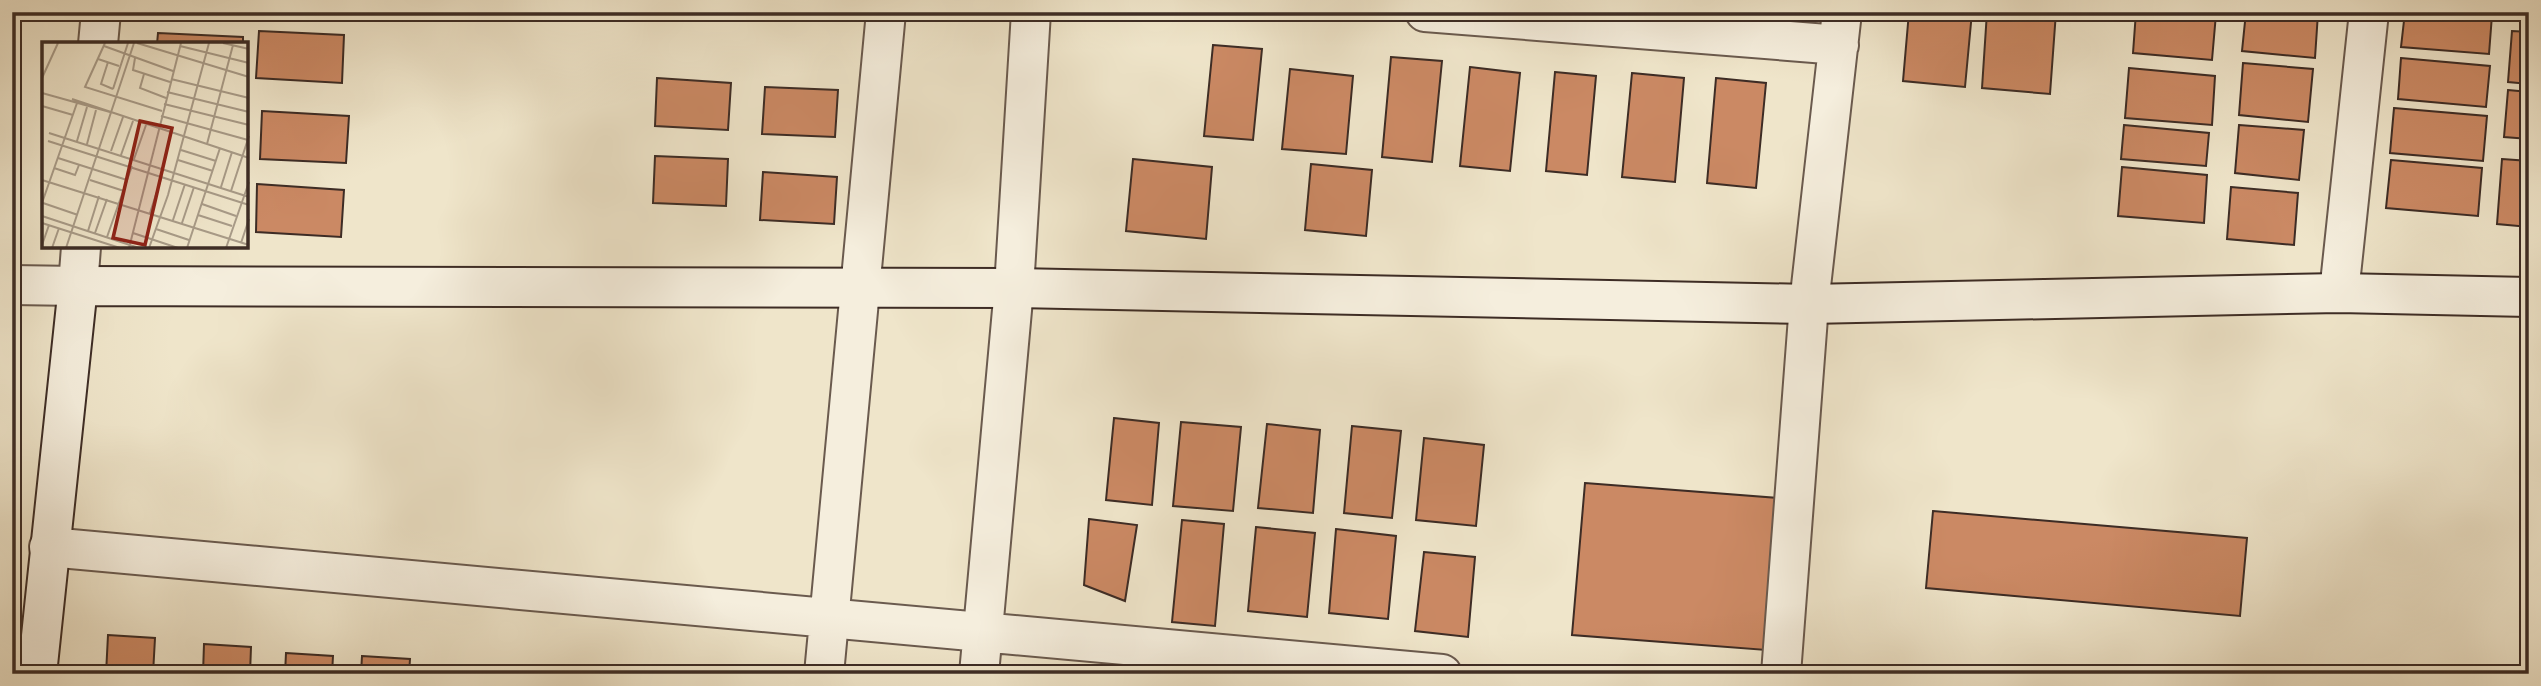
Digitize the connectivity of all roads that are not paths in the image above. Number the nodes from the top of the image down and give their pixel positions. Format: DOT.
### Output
graph roads {
  1 [pos="101,12"];
  2 [pos="886,12"];
  3 [pos="1031,12"];
  4 [pos="1425,12"];
  5 [pos="2369,12"];
  6 [pos="1571,19"];
  7 [pos="1841,29"];
  8 [pos="98,42"];
  9 [pos="81,248"];
  10 [pos="12,285"];
  11 [pos="78,286"];
  12 [pos="859,288"];
  13 [pos="1014,288"];
  14 [pos="2339,293"];
  15 [pos="2529,297"];
  16 [pos="1809,304"];
  17 [pos="49,547"];
  18 [pos="831,618"];
  19 [pos="982,632"];
  20 [pos="1284,667"];
  21 [pos="37,674"];
  22 [pos="824,674"];
  23 [pos="979,674"];
  24 [pos="1442,674"];
  25 [pos="1781,674"];
  1 -- 8 [label="street"];
  2 -- 12 [label="street"];
  3 -- 13 [label="street"];
  4 -- 6 [label="street"];
  5 -- 14 [label="street"];
  6 -- 7 [label="street"];
  7 -- 16 [label="street"];
  9 -- 11 [label="street"];
  10 -- 11 [label="street"];
  11 -- 12 [label="street"];
  11 -- 17 [label="street"];
  12 -- 13 [label="street"];
  12 -- 18 [label="street"];
  13 -- 16 [label="street"];
  13 -- 19 [label="street"];
  14 -- 15 [label="street"];
  14 -- 16 [label="street"];
  16 -- 25 [label="street"];
  17 -- 18 [label="street"];
  17 -- 21 [label="street"];
  18 -- 19 [label="street"];
  18 -- 22 [label="street"];
  19 -- 20 [label="street"];
  19 -- 23 [label="street"];
  20 -- 24 [label="street"];
}
